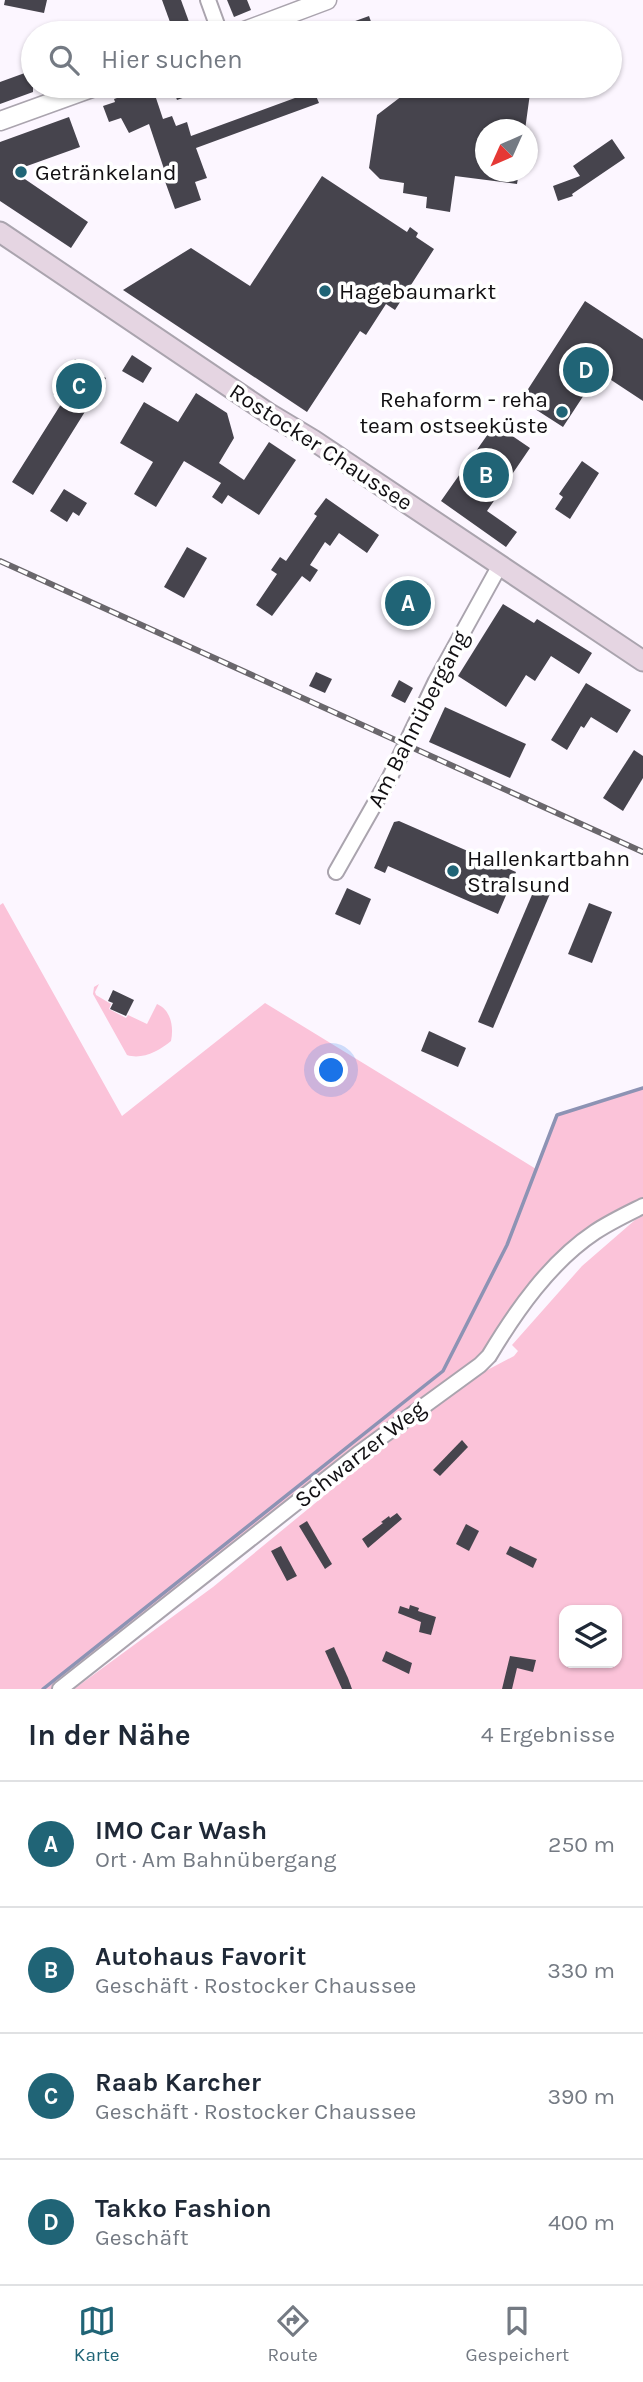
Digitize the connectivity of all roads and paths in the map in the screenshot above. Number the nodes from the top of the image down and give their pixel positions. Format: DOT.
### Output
graph roads {
  1 [pos="208,0"];
  2 [pos="327,0"];
  3 [pos="216,21"];
  4 [pos="271,21"];
  5 [pos="64,98"];
  6 [pos="0,121"];
  7 [pos="0,232"];
  8 [pos="500,565"];
  9 [pos="643,661"];
  10 [pos="336,872"];
  11 [pos="643,1206"];
  12 [pos="60,1689"];
  1 -- 3 [label="street"];
  2 -- 4 [label="street"];
  5 -- 6 [label="street"];
  7 -- 8 [label="main road, Rostocker Chaussee"];
  8 -- 9 [label="main road, Rostocker Chaussee"];
  8 -- 10 [label="street, Am Bahnübergang"];
  11 -- 12 [label="street, Schwarzer Weg"];
}
